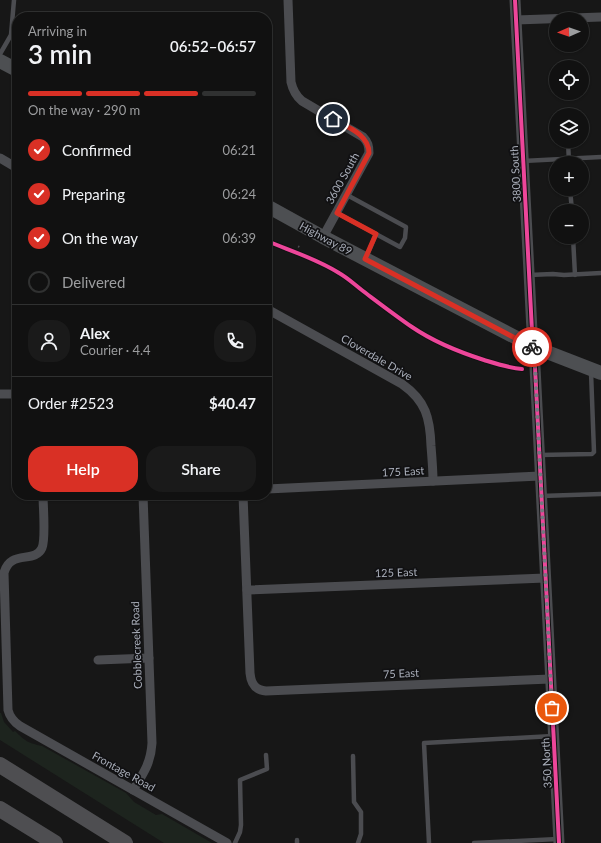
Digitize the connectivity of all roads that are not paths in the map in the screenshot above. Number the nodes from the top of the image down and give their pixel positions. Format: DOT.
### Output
graph roads {
  1 [pos="14,0"];
  2 [pos="288,0"];
  3 [pos="515,0"];
  4 [pos="13,12"];
  5 [pos="601,17"];
  6 [pos="516,20"];
  7 [pos="12,35"];
  8 [pos="0,54"];
  9 [pos="0,61"];
  10 [pos="12,67"];
  11 [pos="601,157"];
  12 [pos="0,158"];
  13 [pos="589,158"];
  14 [pos="523,161"];
  15 [pos="549,161"];
  16 [pos="12,165"];
  17 [pos="347,195"];
  18 [pos="272,209"];
  19 [pos="337,213"];
  20 [pos="376,234"];
  21 [pos="323,237"];
  22 [pos="573,244"];
  23 [pos="365,259"];
  24 [pos="601,273"];
  25 [pos="529,275"];
  26 [pos="575,275"];
  27 [pos="272,312"];
  28 [pos="534,347"];
  29 [pos="596,371"];
  30 [pos="0,394"];
  31 [pos="12,394"];
  32 [pos="539,455"];
  33 [pos="540,476"];
  34 [pos="433,481"];
  35 [pos="272,489"];
  36 [pos="601,494"];
  37 [pos="541,496"];
  38 [pos="43,500"];
  39 [pos="143,500"];
  40 [pos="243,500"];
  41 [pos="545,578"];
  42 [pos="247,590"];
  43 [pos="149,658"];
  44 [pos="98,660"];
  45 [pos="550,679"];
  46 [pos="553,736"];
  47 [pos="266,755"];
  48 [pos="353,756"];
  49 [pos="0,764"];
  50 [pos="133,790"];
  51 [pos="0,809"];
  52 [pos="558,841"];
  53 [pos="55,843"];
  54 [pos="125,843"];
  55 [pos="227,843"];
  56 [pos="235,843"];
  57 [pos="358,843"];
  58 [pos="429,843"];
  59 [pos="474,843"];
  1 -- 4 [label="lane"];
  2 -- 17 [label="street, 3600 South"];
  3 -- 6 [label="street, 3800 South"];
  5 -- 6 [label="street"];
  6 -- 14 [label="street, 3800 South"];
  7 -- 8 [label="lane"];
  9 -- 10 [label="main road"];
  11 -- 13 [label="lane"];
  12 -- 16 [label="street"];
  14 -- 15 [label="lane"];
  14 -- 25 [label="street, 3800 South"];
  17 -- 19 [label="street, 3600 South"];
  17 -- 20 [label="lane"];
  18 -- 21 [label="main road, Highway 89"];
  19 -- 20 [label="lane"];
  19 -- 21 [label="street, 3600 South"];
  20 -- 23 [label="lane"];
  21 -- 23 [label="main road, Highway 89"];
  22 -- 26 [label="lane"];
  23 -- 28 [label="main road, Highway 89"];
  24 -- 26 [label="lane"];
  25 -- 26 [label="lane"];
  25 -- 28 [label="street, 3800 South"];
  27 -- 34 [label="street, Cloverdale Drive"];
  28 -- 29 [label="main road, Highway 89"];
  28 -- 32 [label="street, 350 North"];
  29 -- 32 [label="lane"];
  30 -- 31 [label="street"];
  32 -- 33 [label="street, 350 North"];
  33 -- 34 [label="street, 175 East"];
  33 -- 37 [label="street, 350 North"];
  34 -- 35 [label="street, 175 East"];
  36 -- 37 [label="lane"];
  37 -- 41 [label="street, 350 North"];
  38 -- 50 [label="street, Frontage Road"];
  39 -- 43 [label="street, Cobblecreek Road"];
  40 -- 42 [label="street"];
  41 -- 42 [label="street, 125 East"];
  41 -- 45 [label="street, 350 North"];
  42 -- 45 [label="street, 75 East"];
  43 -- 44 [label="street"];
  43 -- 50 [label="street, Cobblecreek Road"];
  45 -- 46 [label="street, 350 North"];
  46 -- 52 [label="street, 350 North"];
  46 -- 58 [label="lane"];
  47 -- 56 [label="lane"];
  48 -- 57 [label="lane"];
  49 -- 54 [label="highway"];
  50 -- 55 [label="street, Frontage Road"];
  51 -- 53 [label="highway"];
  52 -- 59 [label="lane"];
}
